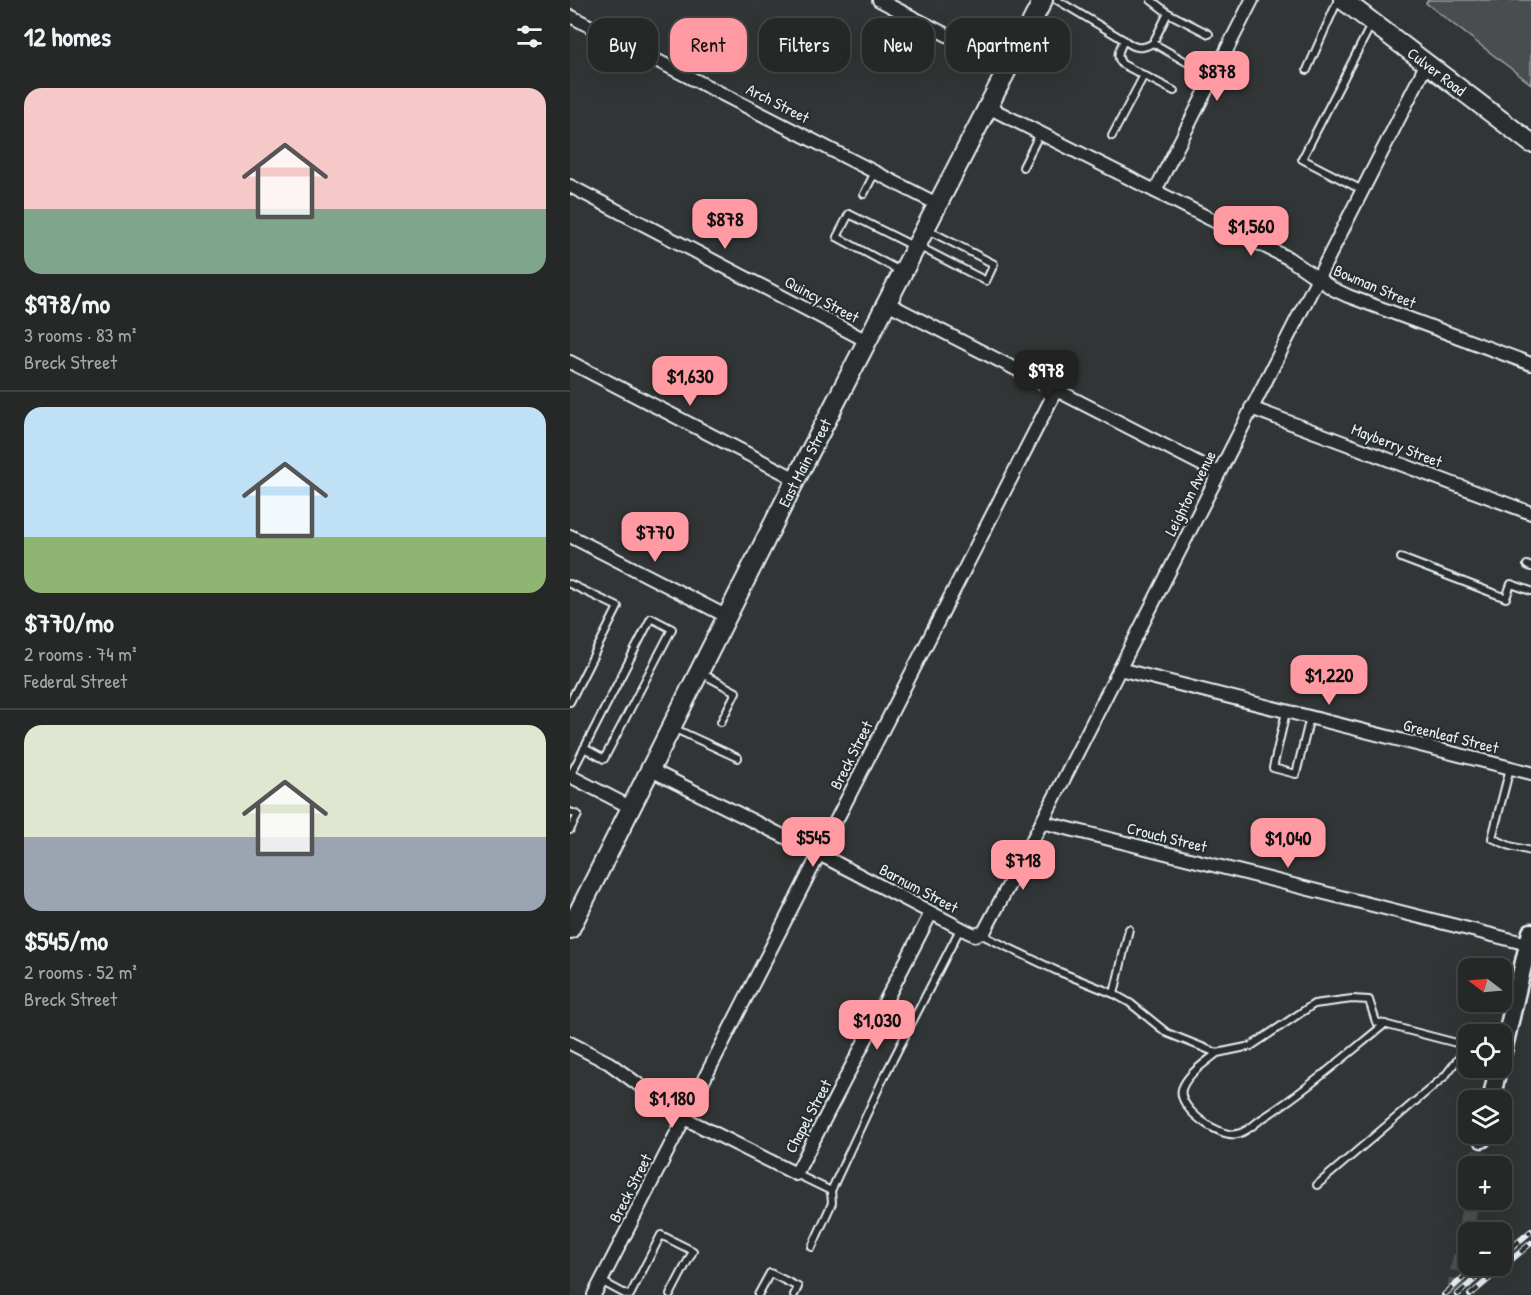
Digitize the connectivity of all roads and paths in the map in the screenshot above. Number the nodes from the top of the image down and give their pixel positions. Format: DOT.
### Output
graph roads {
  1 [pos="879,0"];
  2 [pos="1043,0"];
  3 [pos="1057,0"];
  4 [pos="1151,0"];
  5 [pos="1252,0"];
  6 [pos="1338,0"];
  7 [pos="1343,0"];
  8 [pos="1168,13"];
  9 [pos="570,16"];
  10 [pos="1034,18"];
  11 [pos="1372,21"];
  12 [pos="1209,34"];
  13 [pos="946,35"];
  14 [pos="1125,39"];
  15 [pos="1153,43"];
  16 [pos="1188,63"];
  17 [pos="1427,63"];
  18 [pos="1307,70"];
  19 [pos="1006,72"];
  20 [pos="1144,75"];
  21 [pos="1174,91"];
  22 [pos="988,107"];
  23 [pos="1040,133"];
  24 [pos="1112,136"];
  25 [pos="1531,143"];
  26 [pos="1023,167"];
  27 [pos="875,171"];
  28 [pos="570,186"];
  29 [pos="1155,190"];
  30 [pos="1363,190"];
  31 [pos="864,194"];
  32 [pos="939,205"];
  33 [pos="926,229"];
  34 [pos="917,247"];
  35 [pos="903,272"];
  36 [pos="1317,279"];
  37 [pos="887,303"];
  38 [pos="867,341"];
  39 [pos="570,362"];
  40 [pos="1531,364"];
  41 [pos="1056,390"];
  42 [pos="1251,408"];
  43 [pos="1218,473"];
  44 [pos="796,479"];
  45 [pos="1531,513"];
  46 [pos="570,536"];
  47 [pos="1401,558"];
  48 [pos="570,584"];
  49 [pos="1531,591"];
  50 [pos="726,616"];
  51 [pos="1119,669"];
  52 [pos="698,671"];
  53 [pos="570,702"];
  54 [pos="1287,711"];
  55 [pos="1310,717"];
  56 [pos="721,722"];
  57 [pos="672,727"];
  58 [pos="584,748"];
  59 [pos="738,758"];
  60 [pos="1510,768"];
  61 [pos="651,770"];
  62 [pos="1531,773"];
  63 [pos="570,776"];
  64 [pos="632,808"];
  65 [pos="570,812"];
  66 [pos="1042,822"];
  67 [pos="570,830"];
  68 [pos="1531,851"];
  69 [pos="819,854"];
  70 [pos="931,913"];
  71 [pos="570,929"];
  72 [pos="960,929"];
  73 [pos="1129,929"];
  74 [pos="980,934"];
  75 [pos="1530,938"];
  76 [pos="1113,994"];
  77 [pos="1385,1024"];
  78 [pos="1509,1024"];
  79 [pos="570,1043"];
  80 [pos="1458,1043"];
  81 [pos="1217,1053"];
  82 [pos="1458,1059"];
  83 [pos="684,1118"];
  84 [pos="796,1174"];
  85 [pos="1317,1185"];
  86 [pos="831,1191"];
  87 [pos="812,1247"];
  88 [pos="601,1281"];
  89 [pos="594,1295"];
  90 [pos="628,1295"];
  91 [pos="670,1295"];
  92 [pos="758,1295"];
  93 [pos="794,1295"];
  1 -- 13 [label="street"];
  2 -- 10 [label="main road, East Main Street"];
  3 -- 14 [label="lane"];
  4 -- 8 [label="lane"];
  5 -- 29 [label="street"];
  6 -- 18 [label="lane"];
  7 -- 11 [label="main road, Culver Road"];
  8 -- 12 [label="lane"];
  8 -- 15 [label="lane"];
  9 -- 27 [label="street, Arch Street"];
  11 -- 17 [label="main road, Culver Road"];
  11 -- 30 [label="lane"];
  14 -- 15 [label="lane"];
  14 -- 20 [label="lane"];
  15 -- 16 [label="lane"];
  17 -- 25 [label="main road, Culver Road"];
  17 -- 30 [label="street, Leighton Avenue"];
  19 -- 22 [label="main road, East Main Street"];
  20 -- 21 [label="lane"];
  20 -- 24 [label="lane"];
  22 -- 23 [label="street, Bowman Street"];
  22 -- 32 [label="main road, East Main Street"];
  23 -- 26 [label="lane"];
  23 -- 29 [label="street, Bowman Street"];
  27 -- 31 [label="lane"];
  27 -- 32 [label="street, Arch Street"];
  28 -- 38 [label="street, Quincy Street"];
  29 -- 36 [label="street, Bowman Street"];
  30 -- 36 [label="street, Leighton Avenue"];
  32 -- 33 [label="main road, East Main Street"];
  33 -- 34 [label="main road, East Main Street"];
  33 -- 34 [label="lane"];
  34 -- 35 [label="main road, East Main Street"];
  34 -- 35 [label="lane"];
  35 -- 37 [label="main road, East Main Street"];
  36 -- 40 [label="street, Bowman Street"];
  36 -- 42 [label="street, Leighton Avenue"];
  37 -- 38 [label="main road, East Main Street"];
  37 -- 41 [label="street"];
  38 -- 44 [label="main road, East Main Street"];
  39 -- 44 [label="street"];
  41 -- 43 [label="street"];
  41 -- 69 [label="street, Breck Street"];
  42 -- 43 [label="street, Leighton Avenue"];
  42 -- 45 [label="street, Mayberry Street"];
  43 -- 51 [label="street, Leighton Avenue"];
  44 -- 50 [label="main road, East Main Street"];
  46 -- 50 [label="street"];
  47 -- 49 [label="lane"];
  48 -- 53 [label="lane"];
  50 -- 52 [label="main road, East Main Street"];
  51 -- 54 [label="street, Greenleaf Street"];
  51 -- 66 [label="street, Leighton Avenue"];
  52 -- 56 [label="lane"];
  52 -- 57 [label="main road, East Main Street"];
  54 -- 55 [label="street, Greenleaf Street"];
  54 -- 55 [label="lane"];
  55 -- 60 [label="street, Greenleaf Street"];
  57 -- 59 [label="lane"];
  57 -- 61 [label="main road, East Main Street"];
  58 -- 58 [label="lane"];
  58 -- 63 [label="lane"];
  60 -- 62 [label="street, Greenleaf Street"];
  60 -- 68 [label="lane"];
  61 -- 64 [label="main road, East Main Street"];
  61 -- 69 [label="street, Barnum Street"];
  63 -- 64 [label="street"];
  64 -- 71 [label="main road, East Main Street"];
  65 -- 67 [label="lane"];
  66 -- 74 [label="street, Leighton Avenue"];
  66 -- 75 [label="street, Crouch Street"];
  69 -- 70 [label="street, Barnum Street"];
  69 -- 83 [label="street, Breck Street"];
  70 -- 72 [label="street, Barnum Street"];
  70 -- 84 [label="street, Chapel Street"];
  72 -- 74 [label="street, Barnum Street"];
  72 -- 86 [label="lane"];
  73 -- 76 [label="lane"];
  74 -- 76 [label="lane"];
  75 -- 78 [label="main road"];
  76 -- 81 [label="lane"];
  77 -- 80 [label="lane"];
  77 -- 81 [label="lane"];
  77 -- 81 [label="lane"];
  79 -- 83 [label="street"];
  82 -- 85 [label="lane"];
  83 -- 84 [label="street"];
  83 -- 88 [label="street, Breck Street"];
  84 -- 86 [label="lane"];
  86 -- 87 [label="lane"];
  88 -- 89 [label="street, Breck Street"];
  88 -- 90 [label="lane"];
  90 -- 91 [label="lane"];
  92 -- 93 [label="lane"];
}
